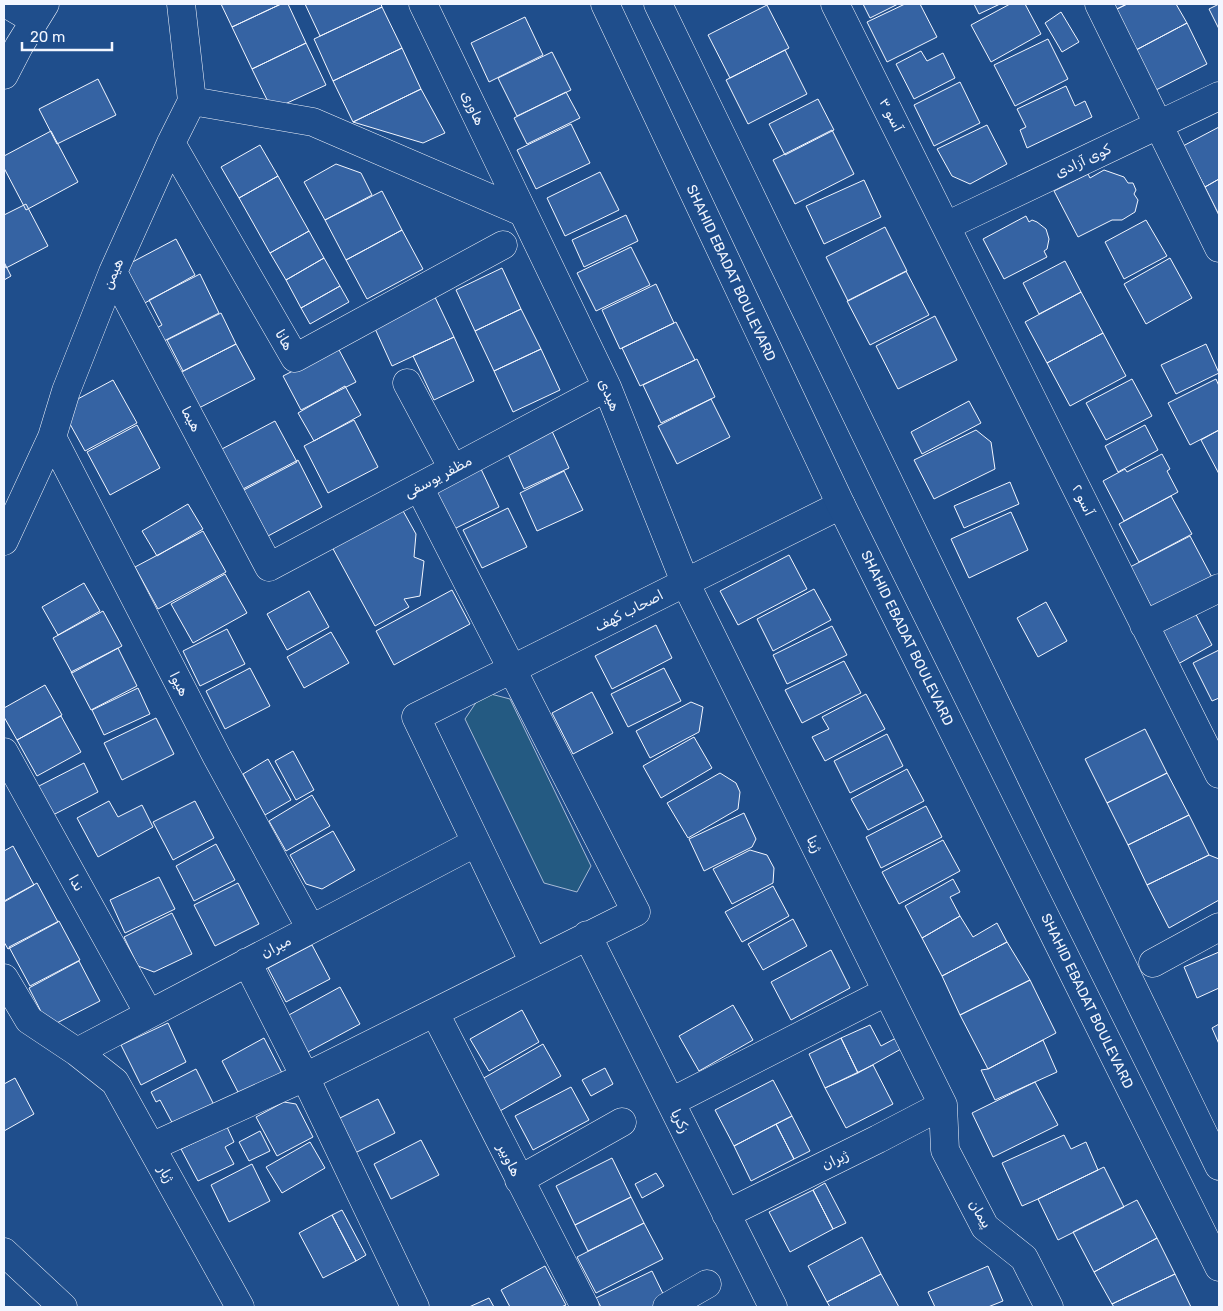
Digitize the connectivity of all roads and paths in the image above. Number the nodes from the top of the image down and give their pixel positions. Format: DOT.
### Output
graph roads {
  1 [pos="7,4"];
  2 [pos="181,4"];
  3 [pos="423,4"];
  4 [pos="604,4"];
  5 [pos="658,4"];
  6 [pos="835,4"];
  7 [pos="1099,4"];
  8 [pos="40,12"];
  9 [pos="4,75"];
  10 [pos="1219,96"];
  11 [pos="192,102"];
  12 [pos="1159,125"];
  13 [pos="170,143"];
  14 [pos="522,212"];
  15 [pos="946,226"];
  16 [pos="503,245"];
  17 [pos="1219,248"];
  18 [pos="113,272"];
  19 [pos="407,383"];
  20 [pos="606,387"];
  21 [pos="52,437"];
  22 [pos="453,469"];
  23 [pos="419,487"];
  24 [pos="841,505"];
  25 [pos="4,541"];
  26 [pos="269,567"];
  27 [pos="685,582"];
  28 [pos="1219,588"];
  29 [pos="1144,624"];
  30 [pos="513,669"];
  31 [pos="4,752"];
  32 [pos="1219,774"];
  33 [pos="475,843"];
  34 [pos="1219,927"];
  35 [pos="311,929"];
  36 [pos="587,935"];
  37 [pos="247,962"];
  38 [pos="534,963"];
  39 [pos="1153,963"];
  40 [pos="4,978"];
  41 [pos="886,992"];
  42 [pos="435,1013"];
  43 [pos="149,1014"];
  44 [pos="77,1052"];
  45 [pos="305,1078"];
  46 [pos="671,1102"];
  47 [pos="943,1105"];
  48 [pos="622,1122"];
  49 [pos="151,1147"];
  50 [pos="1219,1166"];
  51 [pos="519,1180"];
  52 [pos="726,1214"];
  53 [pos="4,1252"];
  54 [pos="1219,1267"];
  55 [pos="707,1284"];
  56 [pos="63,1307"];
  57 [pos="240,1307"];
  58 [pos="415,1307"];
  59 [pos="585,1307"];
  60 [pos="667,1307"];
  61 [pos="773,1307"];
  62 [pos="1049,1307"];
  1 -- 8 [label="street"];
  2 -- 11 [label="street"];
  3 -- 14 [label="street, هاوری"];
  4 -- 24 [label="street, SHAHID EBADAT BOULEVARD"];
  5 -- 50 [label="street"];
  6 -- 15 [label="street, آسو ۳"];
  7 -- 12 [label="street"];
  8 -- 9 [label="street"];
  10 -- 12 [label="street, کوی آزادی"];
  11 -- 13 [label="street, هیمن"];
  11 -- 14 [label="street"];
  12 -- 15 [label="street, کوی آزادی"];
  12 -- 17 [label="street"];
  13 -- 16 [label="street, هانا"];
  13 -- 18 [label="street, هیمن"];
  14 -- 20 [label="street, هیدی"];
  15 -- 29 [label="street, آسو ۲"];
  18 -- 21 [label="street, هیمن"];
  18 -- 26 [label="street, هیما"];
  19 -- 22 [label="street"];
  20 -- 22 [label="street, مظفر یوسفی"];
  20 -- 27 [label="street, هیدی"];
  21 -- 25 [label="street, هیمن"];
  21 -- 35 [label="street, هیوا"];
  22 -- 23 [label="street, مظفر یوسفی"];
  23 -- 26 [label="street, مظفر یوسفی"];
  23 -- 30 [label="street"];
  24 -- 27 [label="street, اصحاب کهف"];
  24 -- 54 [label="street, SHAHID EBADAT BOULEVARD"];
  27 -- 30 [label="street, اصحاب کهف"];
  27 -- 41 [label="street, ژینا"];
  28 -- 29 [label="street"];
  29 -- 32 [label="street, آسو ۲"];
  30 -- 33 [label="street, اصحاب کهف"];
  30 -- 36 [label="street"];
  31 -- 43 [label="street, ندا"];
  33 -- 35 [label="street, میران"];
  33 -- 38 [label="street"];
  34 -- 39 [label="street"];
  35 -- 37 [label="street, میران"];
  36 -- 38 [label="street"];
  36 -- 46 [label="street, زکریا"];
  37 -- 43 [label="street, میران"];
  37 -- 45 [label="street"];
  38 -- 42 [label="street"];
  40 -- 44 [label="street"];
  41 -- 46 [label="street"];
  41 -- 47 [label="street, ژینا"];
  42 -- 45 [label="street"];
  42 -- 51 [label="street, هاوبیر"];
  43 -- 44 [label="street, میران"];
  44 -- 49 [label="street, ژیار"];
  45 -- 49 [label="street"];
  45 -- 58 [label="street"];
  46 -- 52 [label="street, زکریا"];
  47 -- 52 [label="street, ژیران"];
  47 -- 62 [label="street, پیمان"];
  48 -- 51 [label="street"];
  49 -- 57 [label="street, ژیار"];
  51 -- 59 [label="street, هاوبیر"];
  52 -- 61 [label="street, زکریا"];
  53 -- 56 [label="street"];
  55 -- 60 [label="street"];
}
